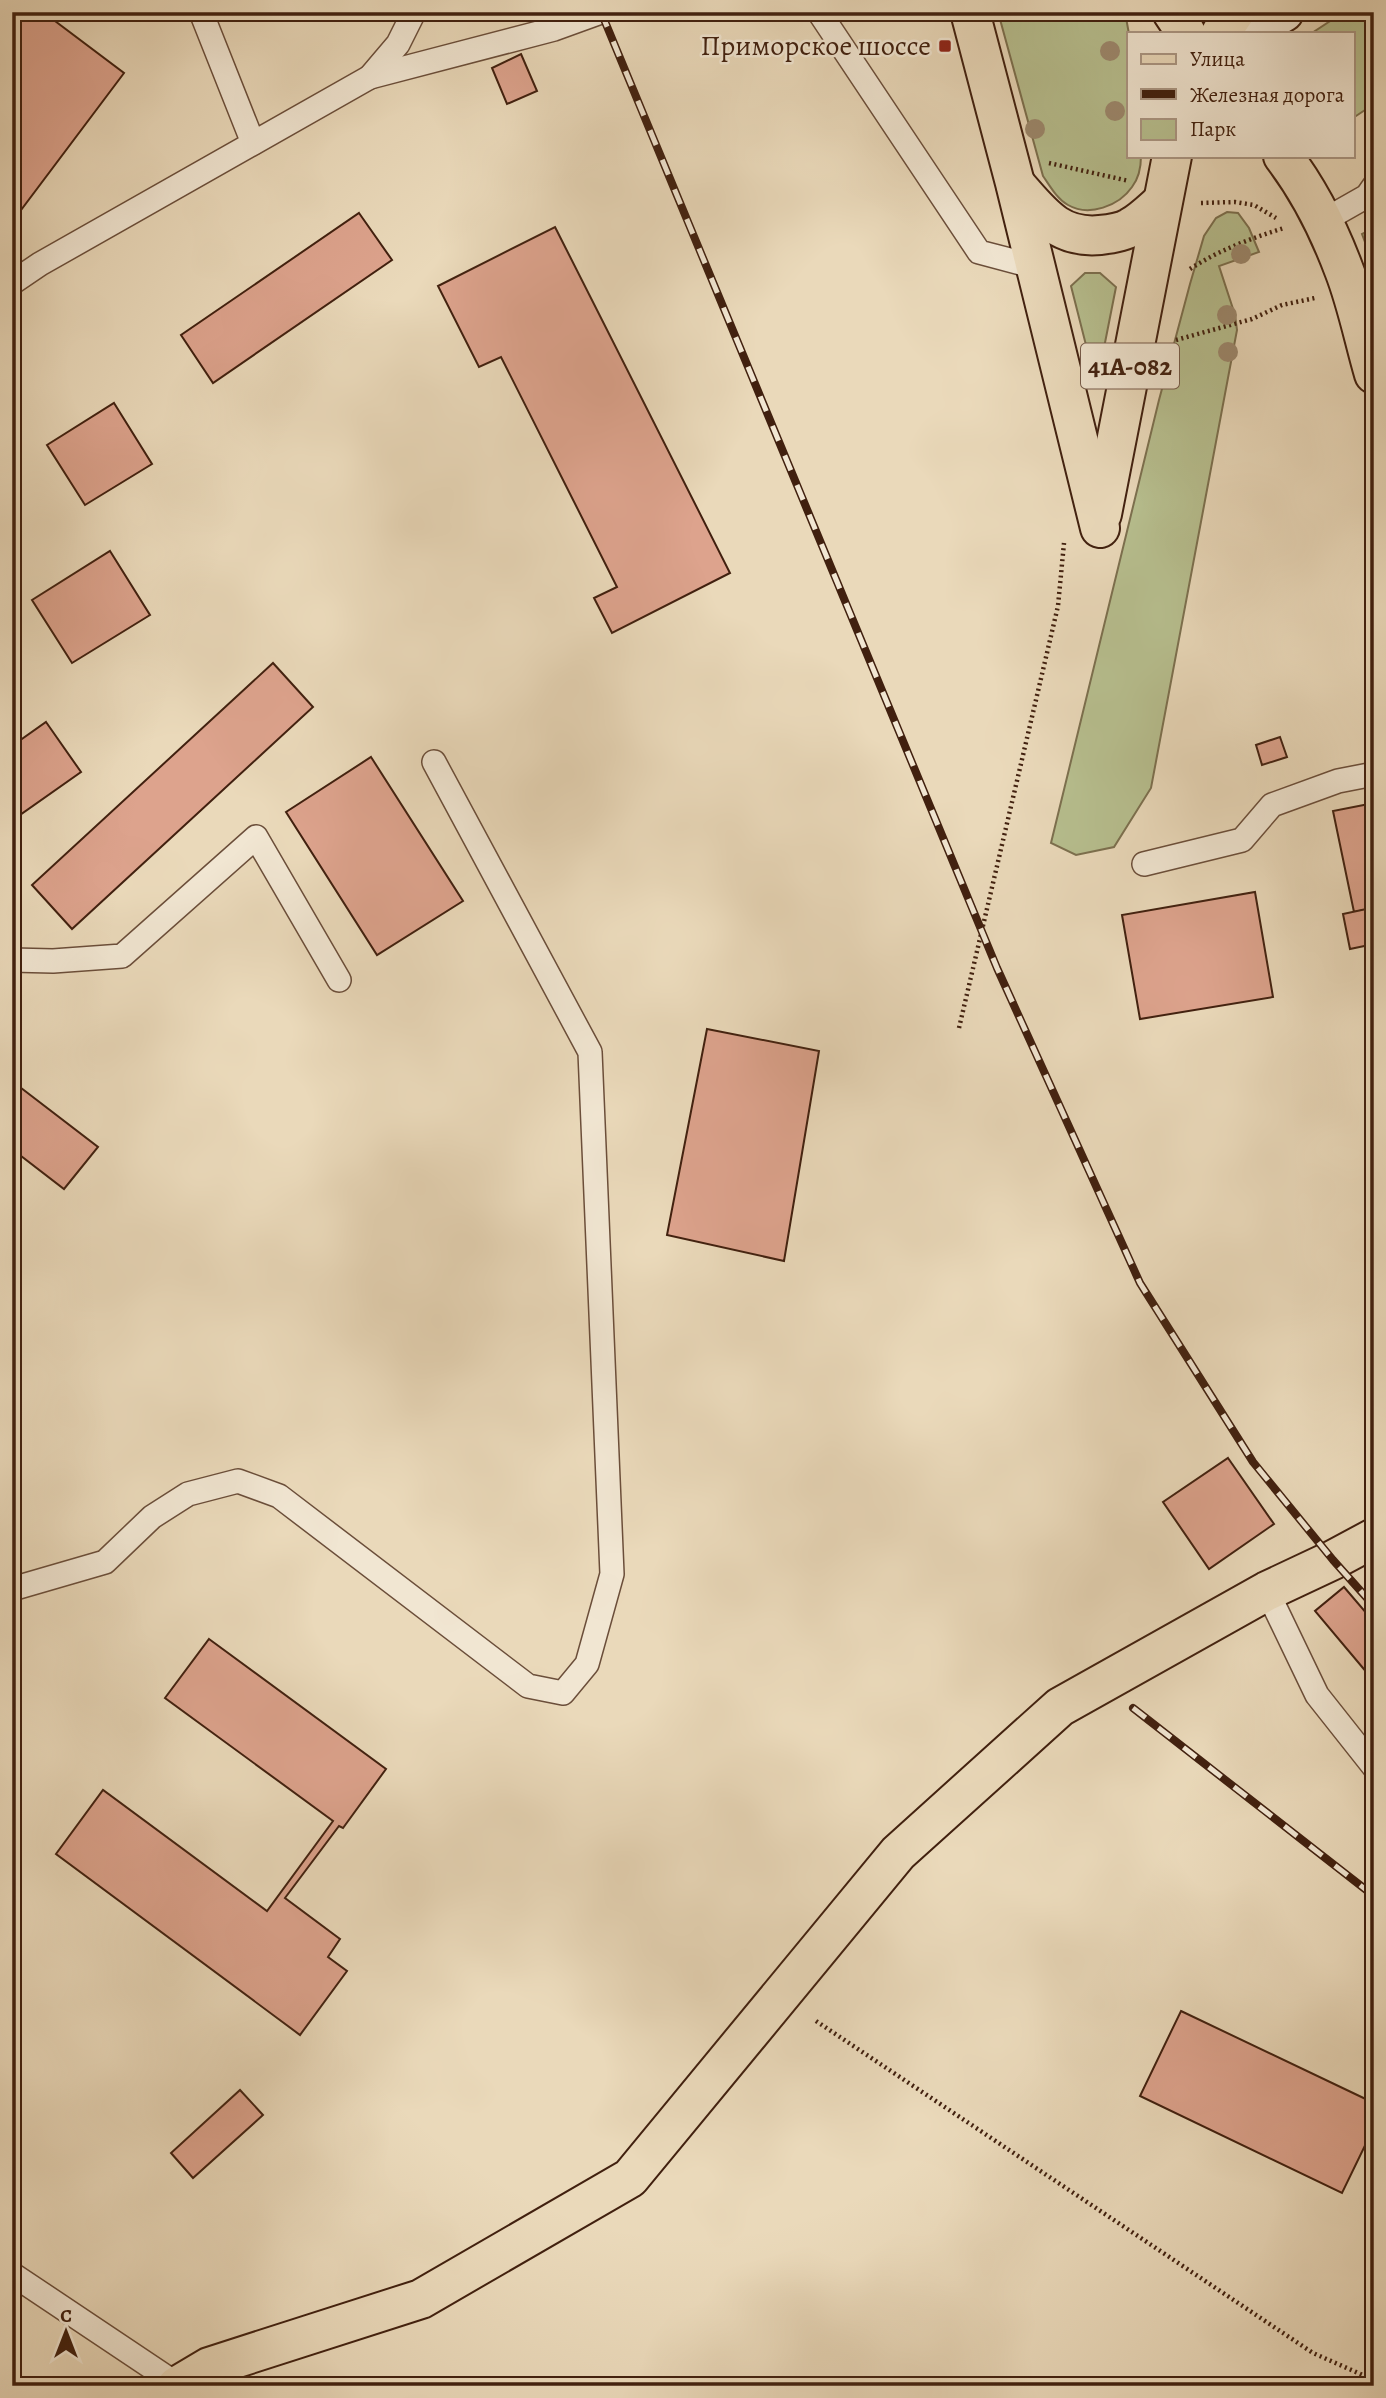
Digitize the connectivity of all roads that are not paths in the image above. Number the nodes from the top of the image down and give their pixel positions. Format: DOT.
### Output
graph roads {
  1 [pos="201,12"];
  2 [pos="414,12"];
  3 [pos="601,12"];
  4 [pos="819,12"];
  5 [pos="970,12"];
  6 [pos="1172,12"];
  7 [pos="1235,12"];
  8 [pos="1284,12"];
  9 [pos="1185,32"];
  10 [pos="1222,32"];
  11 [pos="1251,32"];
  12 [pos="370,77"];
  13 [pos="253,143"];
  14 [pos="1285,158"];
  15 [pos="1026,171"];
  16 [pos="1166,183"];
  17 [pos="1374,186"];
  18 [pos="1323,221"];
  19 [pos="1036,267"];
  20 [pos="12,283"];
  21 [pos="1361,309"];
  22 [pos="1374,374"];
  23 [pos="434,762"];
  24 [pos="1374,774"];
  25 [pos="1144,864"];
  26 [pos="12,960"];
  27 [pos="339,980"];
  28 [pos="1374,1538"];
  29 [pos="12,1590"];
  30 [pos="1267,1591"];
  31 [pos="1374,1768"];
  32 [pos="12,2274"];
  33 [pos="188,2379"];
  1 -- 13 [label="lane"];
  2 -- 12 [label="lane"];
  3 -- 12 [label="lane"];
  4 -- 19 [label="lane"];
  5 -- 15 [label="main road"];
  6 -- 9 [label="main road"];
  7 -- 10 [label="main road"];
  8 -- 11 [label="main road"];
  12 -- 13 [label="lane"];
  13 -- 20 [label="lane"];
  14 -- 18 [label="main road"];
  15 -- 16 [label="main road"];
  15 -- 19 [label="main road"];
  16 -- 19 [label="main road, 41А-082"];
  17 -- 18 [label="lane"];
  18 -- 21 [label="main road"];
  21 -- 22 [label="main road"];
  23 -- 29 [label="lane"];
  24 -- 25 [label="lane"];
  26 -- 27 [label="lane"];
  28 -- 30 [label="main road"];
  30 -- 31 [label="lane"];
  30 -- 33 [label="main road"];
  32 -- 33 [label="lane"];
}
